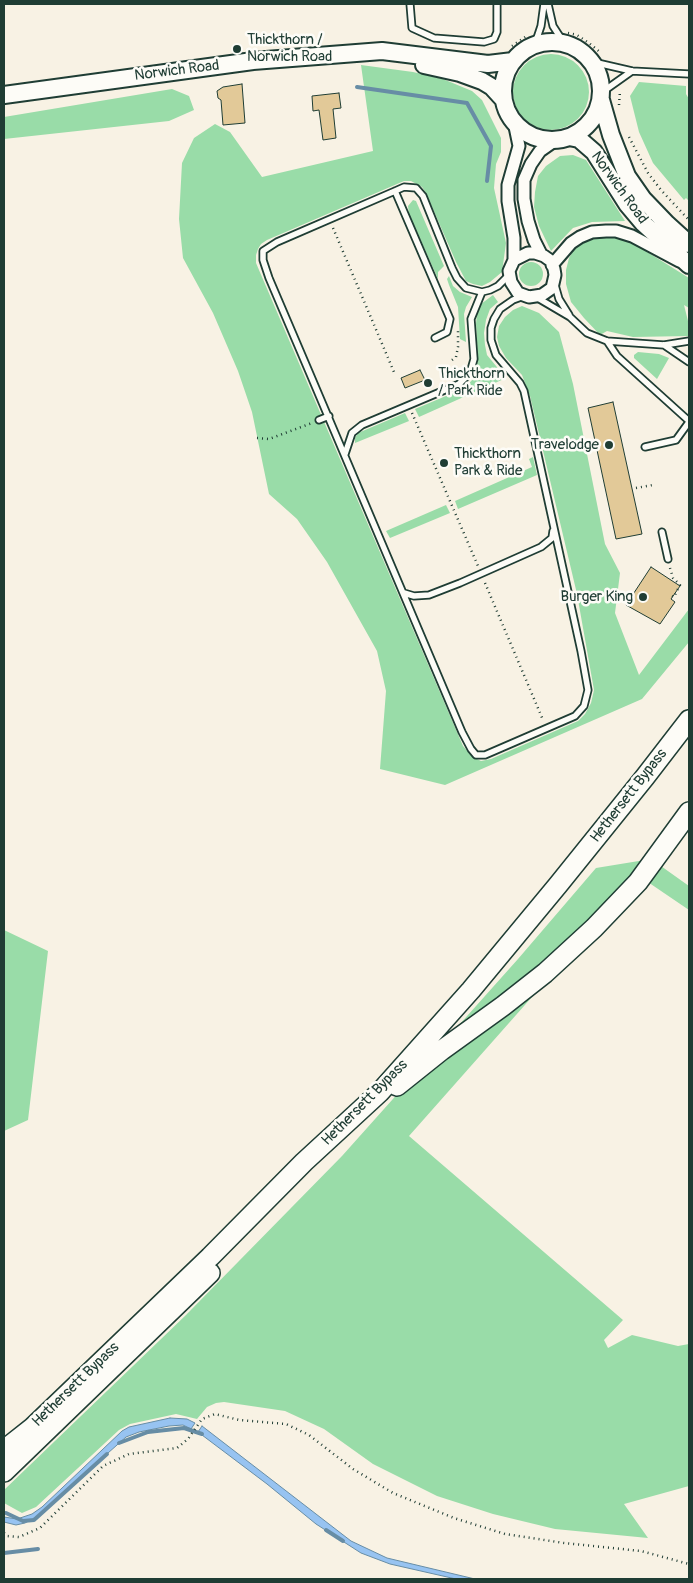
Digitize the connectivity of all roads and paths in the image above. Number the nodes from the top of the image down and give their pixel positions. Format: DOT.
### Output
graph roads {
  1 [pos="410,4"];
  2 [pos="497,4"];
  3 [pos="546,4"];
  4 [pos="564,36"];
  5 [pos="535,44"];
  6 [pos="351,54"];
  7 [pos="600,60"];
  8 [pos="513,61"];
  9 [pos="632,70"];
  10 [pos="689,74"];
  11 [pos="624,86"];
  12 [pos="4,94"];
  13 [pos="601,97"];
  14 [pos="504,99"];
  15 [pos="619,108"];
  16 [pos="514,122"];
  17 [pos="629,137"];
  18 [pos="563,138"];
  19 [pos="395,191"];
  20 [pos="329,220"];
  21 [pos="689,220"];
  22 [pos="689,244"];
  23 [pos="541,254"];
  24 [pos="514,260"];
  25 [pos="552,265"];
  26 [pos="689,266"];
  27 [pos="510,275"];
  28 [pos="554,281"];
  29 [pos="482,292"];
  30 [pos="524,296"];
  31 [pos="536,297"];
  32 [pos="570,317"];
  33 [pos="435,338"];
  34 [pos="607,341"];
  35 [pos="689,341"];
  36 [pos="664,344"];
  37 [pos="689,362"];
  38 [pos="394,372"];
  39 [pos="409,406"];
  40 [pos="328,416"];
  41 [pos="319,420"];
  42 [pos="689,422"];
  43 [pos="257,438"];
  44 [pos="645,447"];
  45 [pos="345,454"];
  46 [pos="653,484"];
  47 [pos="636,488"];
  48 [pos="554,526"];
  49 [pos="662,532"];
  50 [pos="668,559"];
  51 [pos="481,574"];
  52 [pos="404,593"];
  53 [pos="672,596"];
  54 [pos="541,716"];
  55 [pos="689,720"];
  56 [pos="689,812"];
  57 [pos="4,1450"];
  58 [pos="4,1472"];
  59 [pos="4,1533"];
  60 [pos="689,1564"];
  1 -- 2 [label="lane"];
  3 -- 4 [label="lane"];
  3 -- 5 [label="lane"];
  4 -- 5 [label="main road"];
  4 -- 7 [label="main road"];
  4 -- 7 [label="path"];
  5 -- 8 [label="main road"];
  6 -- 8 [label="main road, Norwich Road"];
  6 -- 12 [label="main road, Norwich Road"];
  6 -- 14 [label="main road, Norwich Road"];
  7 -- 9 [label="lane"];
  7 -- 13 [label="main road, Norwich Road"];
  8 -- 14 [label="main road"];
  9 -- 10 [label="lane"];
  9 -- 13 [label="lane"];
  11 -- 15 [label="path"];
  13 -- 18 [label="main road"];
  13 -- 22 [label="main road, Norwich Road"];
  14 -- 16 [label="main road, Norwich Road"];
  16 -- 18 [label="main road, Norwich Road"];
  16 -- 24 [label="street"];
  17 -- 21 [label="path"];
  18 -- 23 [label="street"];
  18 -- 26 [label="main road, Norwich Road"];
  19 -- 20 [label="lane"];
  19 -- 29 [label="lane"];
  19 -- 33 [label="lane"];
  20 -- 38 [label="path"];
  20 -- 40 [label="lane"];
  23 -- 24 [label="street"];
  23 -- 25 [label="street"];
  24 -- 27 [label="street"];
  25 -- 26 [label="street"];
  25 -- 28 [label="street"];
  27 -- 29 [label="lane"];
  27 -- 30 [label="street"];
  28 -- 31 [label="street"];
  28 -- 32 [label="lane"];
  29 -- 39 [label="lane"];
  30 -- 31 [label="street"];
  30 -- 48 [label="lane"];
  31 -- 32 [label="lane"];
  32 -- 34 [label="lane"];
  34 -- 36 [label="lane"];
  34 -- 42 [label="lane"];
  35 -- 36 [label="lane"];
  36 -- 37 [label="lane"];
  39 -- 45 [label="lane"];
  39 -- 51 [label="path"];
  40 -- 41 [label="lane"];
  40 -- 45 [label="lane"];
  41 -- 43 [label="path"];
  42 -- 44 [label="lane"];
  45 -- 52 [label="lane"];
  46 -- 47 [label="path"];
  48 -- 51 [label="lane"];
  48 -- 52 [label="lane"];
  49 -- 50 [label="lane"];
  50 -- 53 [label="path"];
  51 -- 52 [label="lane"];
  51 -- 54 [label="path"];
  55 -- 57 [label="highway, Hethersett Bypass"];
  56 -- 58 [label="highway, Hethersett Bypass"];
  59 -- 60 [label="path"];
}
